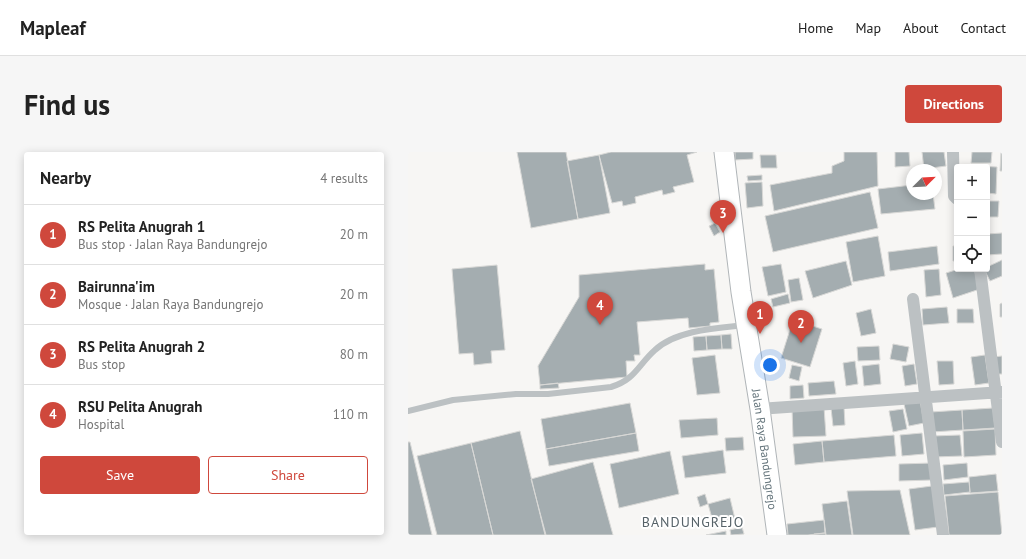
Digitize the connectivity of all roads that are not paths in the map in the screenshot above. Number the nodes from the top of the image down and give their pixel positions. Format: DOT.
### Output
graph roads {
  1 [pos="724,152"];
  2 [pos="953,152"];
  3 [pos="954,196"];
  4 [pos="980,272"];
  5 [pos="913,299"];
  6 [pos="746,325"];
  7 [pos="999,393"];
  8 [pos="926,398"];
  9 [pos="760,409"];
  10 [pos="408,412"];
  11 [pos="1002,442"];
  12 [pos="777,535"];
  13 [pos="943,535"];
  1 -- 6 [label="main road, Jalan Raya Bandungrejo"];
  2 -- 3 [label="street"];
  4 -- 7 [label="street"];
  5 -- 8 [label="street"];
  6 -- 9 [label="main road, Jalan Raya Bandungrejo"];
  6 -- 10 [label="lane"];
  7 -- 8 [label="street"];
  7 -- 11 [label="street"];
  8 -- 9 [label="street"];
  8 -- 13 [label="street"];
  9 -- 12 [label="main road, Jalan Raya Bandungrejo"];
}
